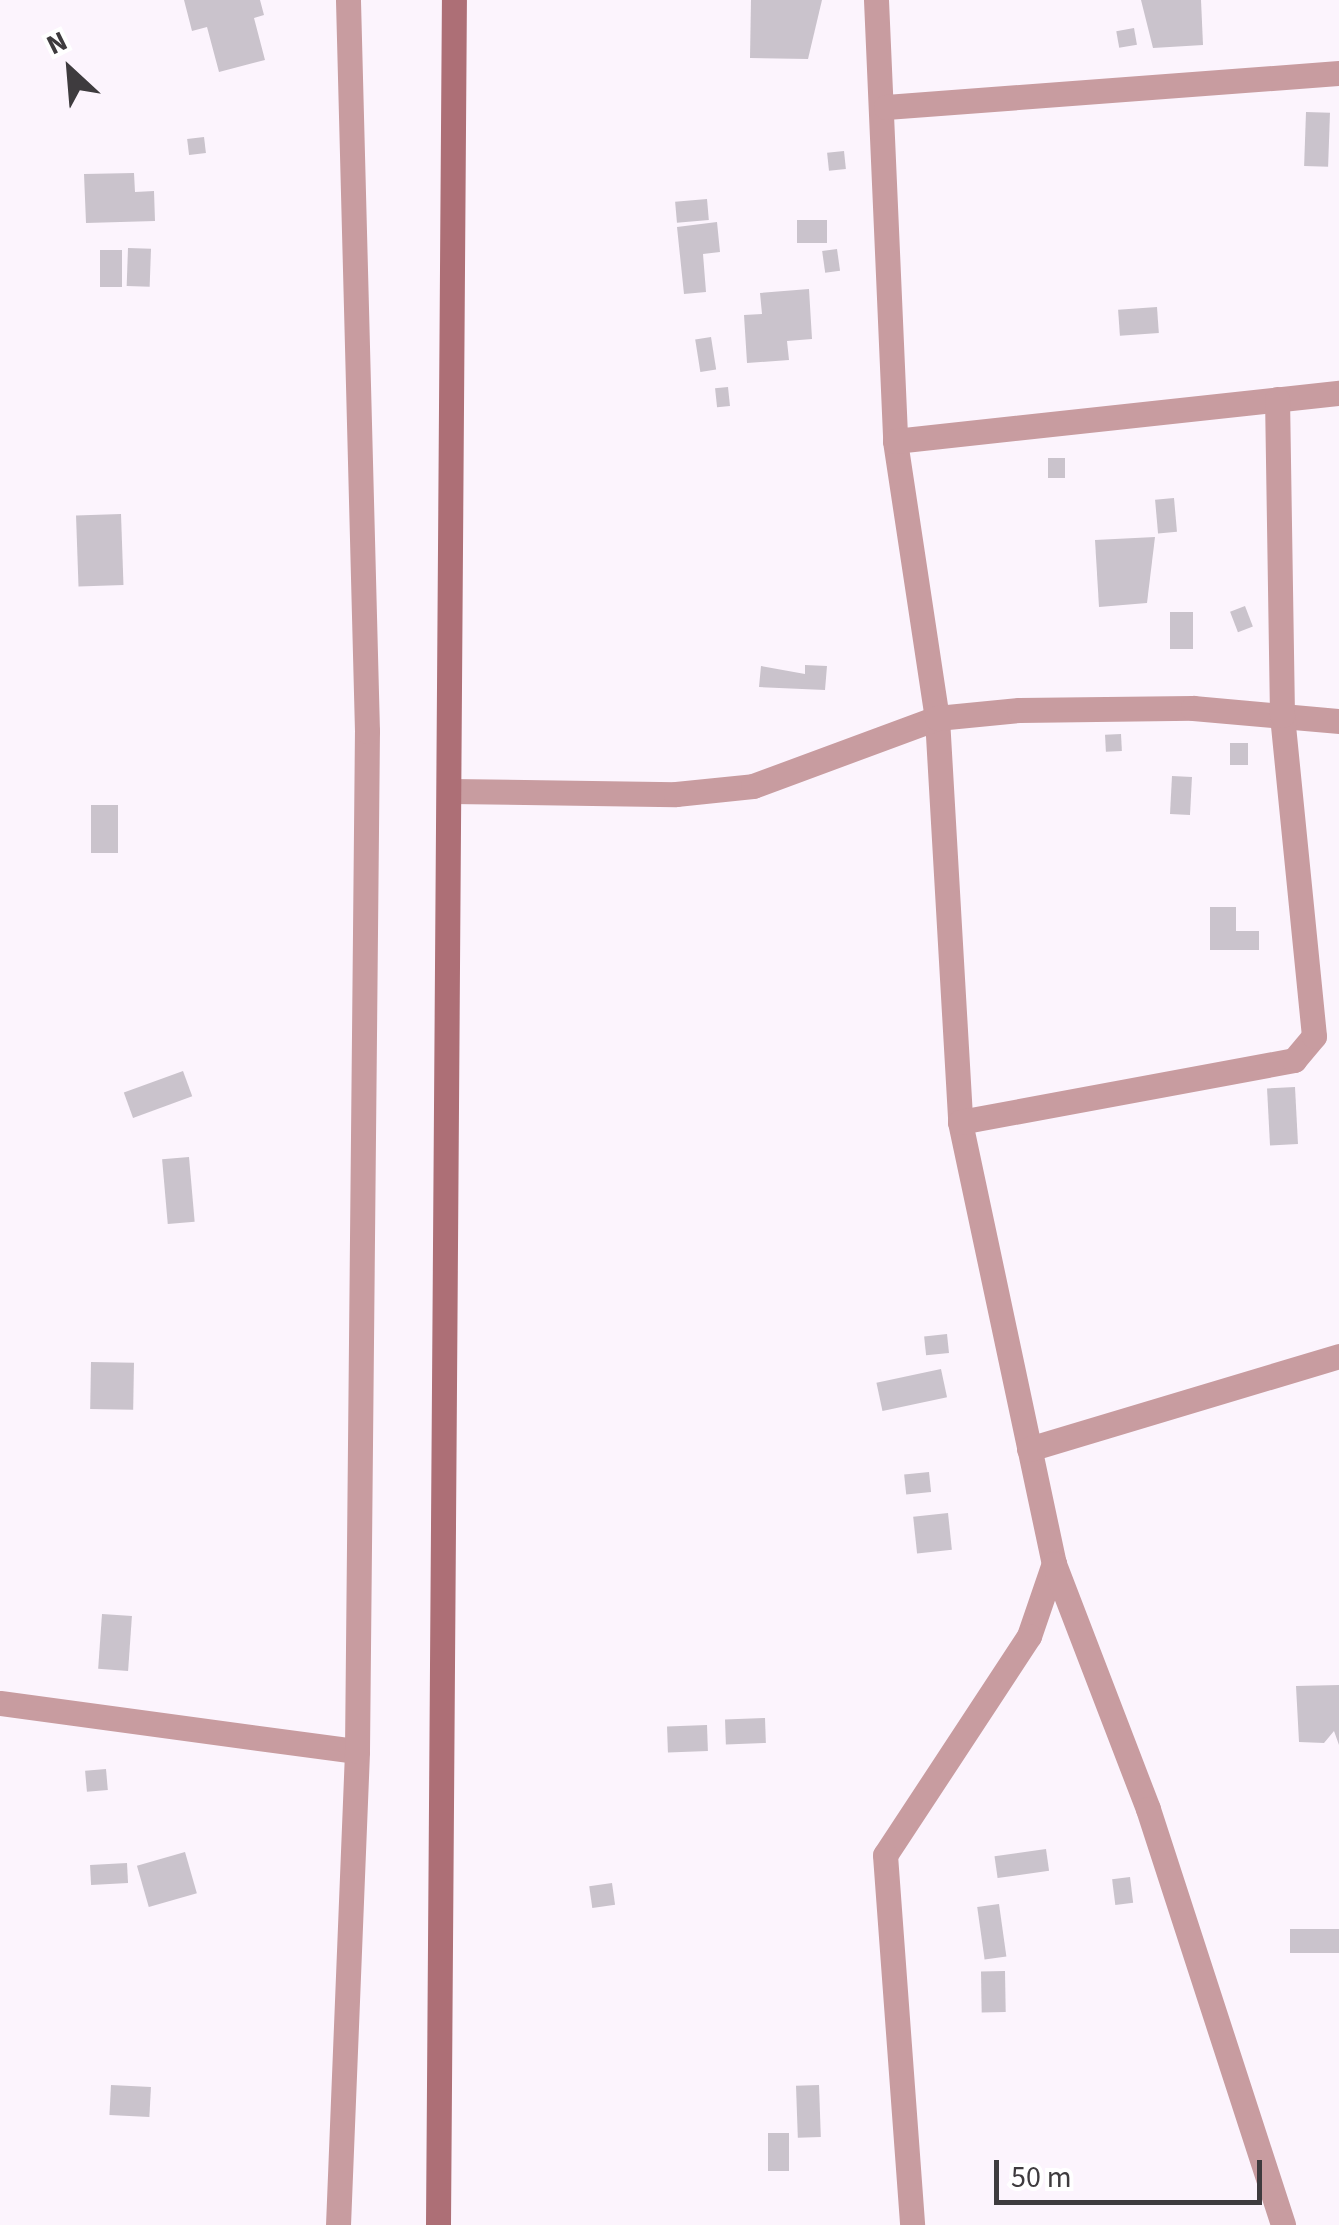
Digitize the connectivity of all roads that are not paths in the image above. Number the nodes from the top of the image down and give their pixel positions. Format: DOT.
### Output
graph roads {
  1 [pos="348,0"];
  2 [pos="454,0"];
  3 [pos="876,0"];
  4 [pos="1339,72"];
  5 [pos="886,107"];
  6 [pos="1339,393"];
  7 [pos="1277,399"];
  8 [pos="895,441"];
  9 [pos="1282,715"];
  10 [pos="937,718"];
  11 [pos="1339,720"];
  12 [pos="451,791"];
  13 [pos="960,1122"];
  14 [pos="1339,1356"];
  15 [pos="1029,1449"];
  16 [pos="1054,1563"];
  17 [pos="0,1703"];
  18 [pos="356,1751"];
  19 [pos="338,2225"];
  20 [pos="438,2225"];
  21 [pos="912,2225"];
  22 [pos="1283,2225"];
  1 -- 18 [label="street"];
  2 -- 12 [label="main road"];
  3 -- 5 [label="street"];
  4 -- 5 [label="street"];
  5 -- 8 [label="street"];
  6 -- 7 [label="street"];
  7 -- 8 [label="street"];
  7 -- 9 [label="street"];
  8 -- 10 [label="street"];
  9 -- 10 [label="street"];
  9 -- 11 [label="street"];
  9 -- 13 [label="street"];
  10 -- 12 [label="street"];
  10 -- 13 [label="street"];
  12 -- 20 [label="main road"];
  13 -- 15 [label="street"];
  14 -- 15 [label="street"];
  15 -- 16 [label="street"];
  16 -- 21 [label="street"];
  16 -- 22 [label="street"];
  17 -- 18 [label="street"];
  18 -- 19 [label="street"];
}
